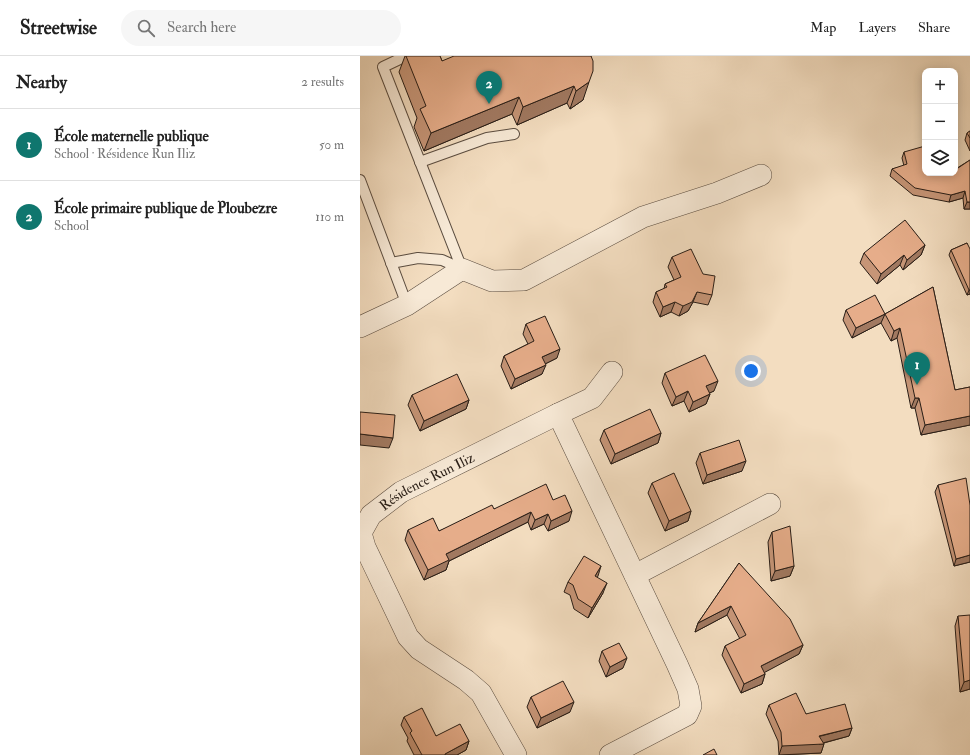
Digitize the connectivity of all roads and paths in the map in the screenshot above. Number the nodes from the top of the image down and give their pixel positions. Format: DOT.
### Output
graph roads {
  1 [pos="406,56"];
  2 [pos="514,134"];
  3 [pos="420,162"];
  4 [pos="761,175"];
  5 [pos="360,180"];
  6 [pos="391,263"];
  7 [pos="462,269"];
  8 [pos="407,305"];
  9 [pos="360,328"];
  10 [pos="612,372"];
  11 [pos="558,414"];
  12 [pos="770,504"];
  13 [pos="635,575"];
  14 [pos="516,755"];
  15 [pos="610,755"];
  1 -- 3 [label="lane"];
  2 -- 3 [label="lane"];
  3 -- 7 [label="lane"];
  4 -- 7 [label="street"];
  5 -- 6 [label="lane"];
  6 -- 7 [label="lane"];
  6 -- 8 [label="lane"];
  7 -- 8 [label="street"];
  8 -- 9 [label="street"];
  10 -- 11 [label="street, Résidence Run Iliz"];
  11 -- 13 [label="street"];
  11 -- 14 [label="street, Résidence Run Iliz"];
  12 -- 13 [label="street"];
  13 -- 15 [label="street"];
}
